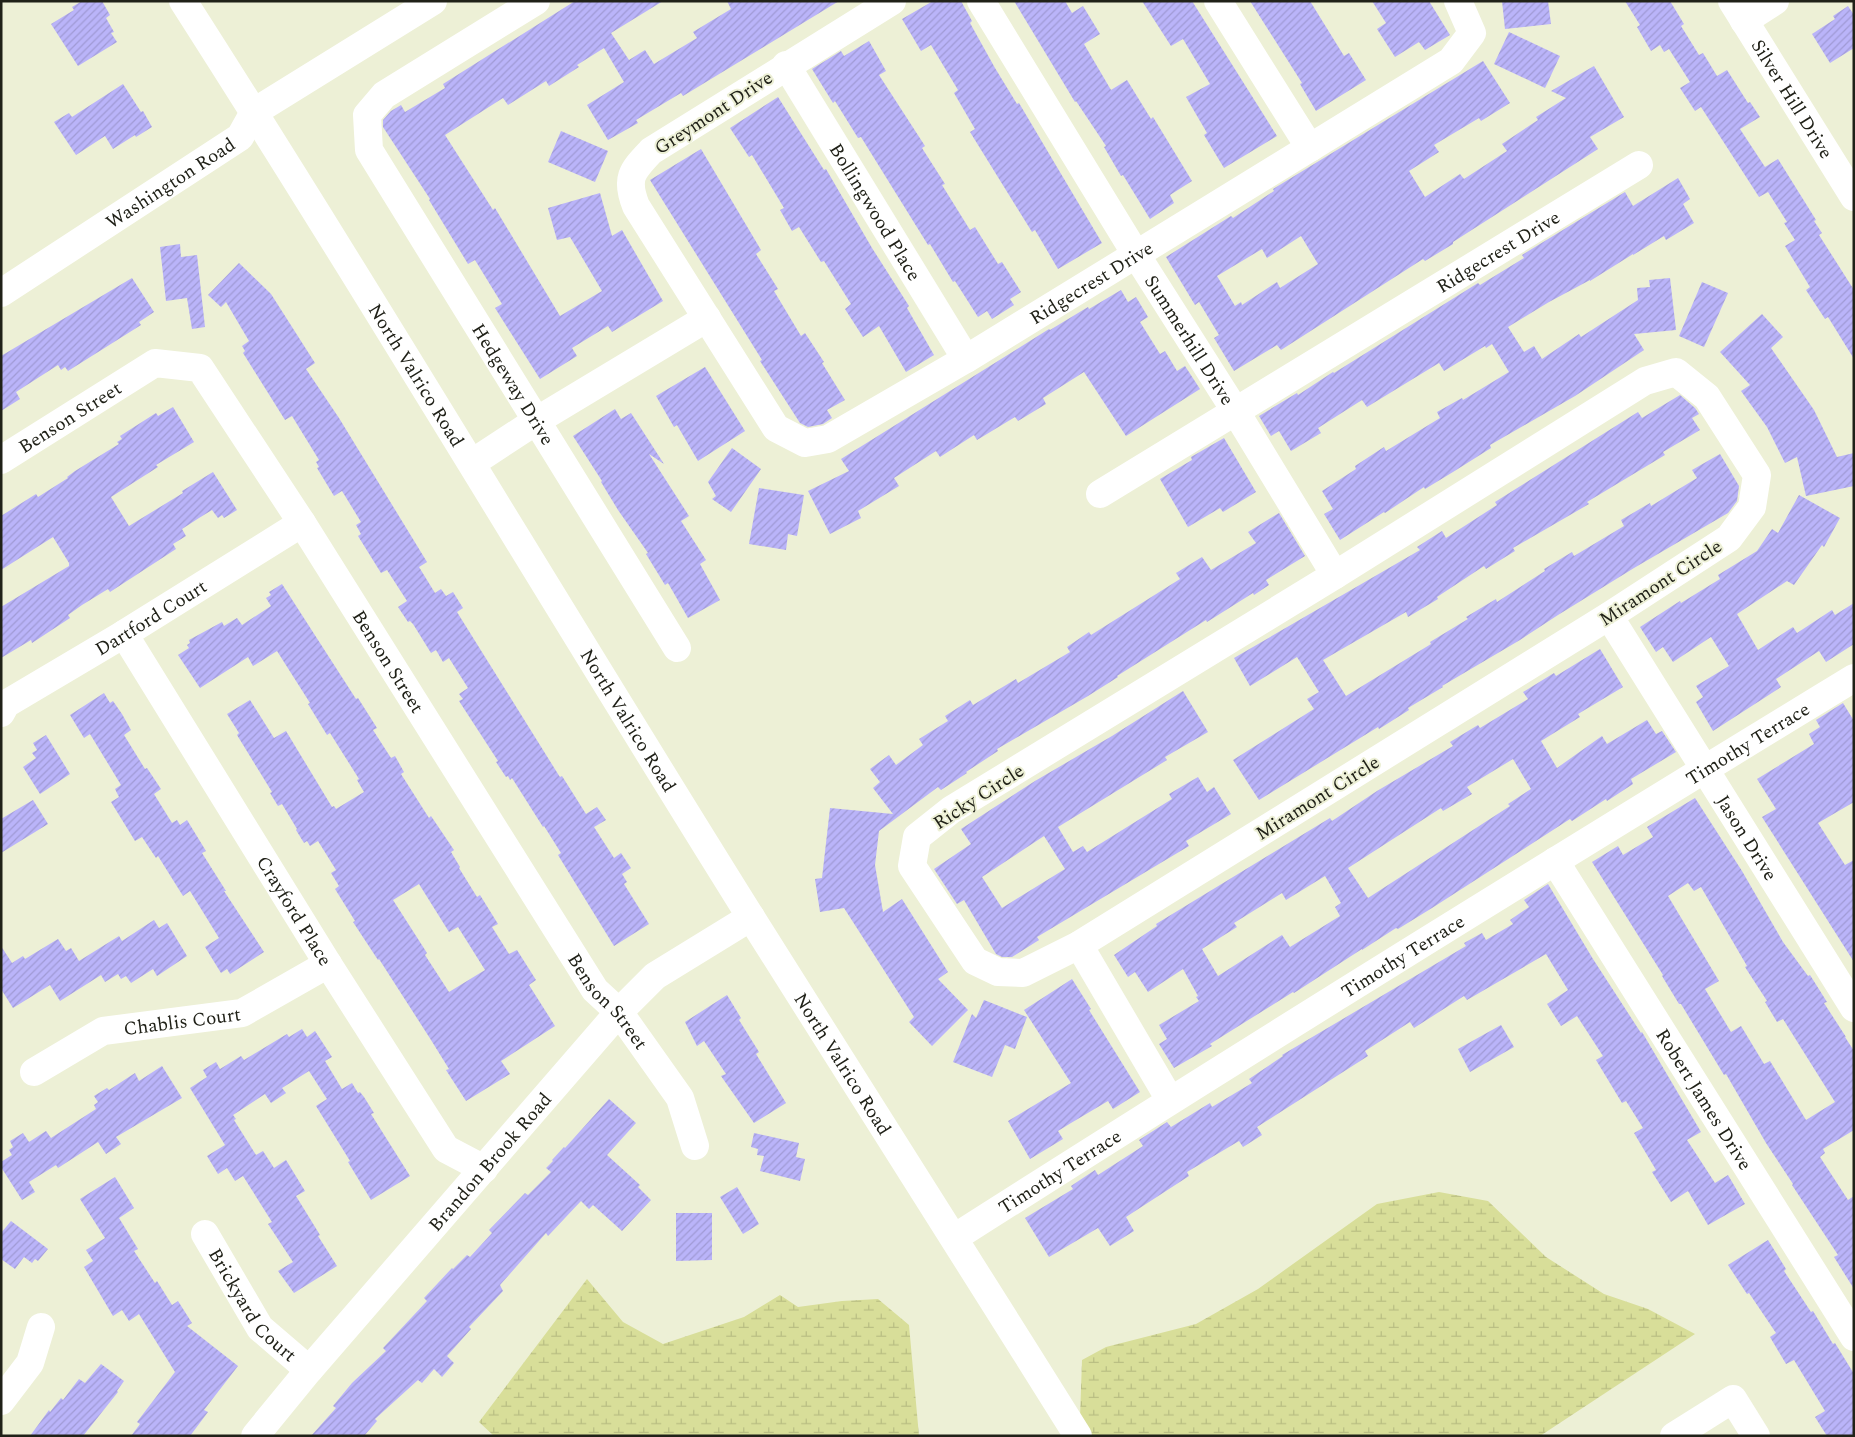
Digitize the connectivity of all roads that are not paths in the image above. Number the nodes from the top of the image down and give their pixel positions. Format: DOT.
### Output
graph roads {
  1 [pos="183,1"];
  2 [pos="433,1"];
  3 [pos="536,1"];
  4 [pos="892,1"];
  5 [pos="981,1"];
  6 [pos="1218,1"];
  7 [pos="1458,1"];
  8 [pos="1775,1"];
  9 [pos="1738,11"];
  10 [pos="786,65"];
  11 [pos="254,112"];
  12 [pos="1310,148"];
  13 [pos="1639,165"];
  14 [pos="1854,197"];
  15 [pos="1137,256"];
  16 [pos="1,293"];
  17 [pos="707,318"];
  18 [pos="966,359"];
  19 [pos="1236,412"];
  20 [pos="536,421"];
  21 [pos="1,460"];
  22 [pos="472,463"];
  23 [pos="1100,494"];
  24 [pos="302,522"];
  25 [pos="1335,575"];
  26 [pos="1609,616"];
  27 [pos="124,634"];
  28 [pos="677,648"];
  29 [pos="1853,681"];
  30 [pos="1,713"];
  31 [pos="1704,769"];
  32 [pos="1555,861"];
  33 [pos="751,917"];
  34 [pos="1079,945"];
  35 [pos="328,964"];
  36 [pos="1854,1008"];
  37 [pos="619,1012"];
  38 [pos="34,1072"];
  39 [pos="1170,1100"];
  40 [pos="695,1146"];
  41 [pos="484,1169"];
  42 [pos="205,1234"];
  43 [pos="954,1238"];
  44 [pos="41,1326"];
  45 [pos="1854,1337"];
  46 [pos="309,1370"];
  47 [pos="1,1401"];
  48 [pos="256,1436"];
  49 [pos="1078,1436"];
  50 [pos="1674,1436"];
  51 [pos="1756,1436"];
  1 -- 11 [label="street, North Valrico Road"];
  2 -- 11 [label="street, Washington Road"];
  3 -- 20 [label="street, Hedgeway Drive"];
  4 -- 10 [label="street, Greymont Drive"];
  5 -- 15 [label="street, Summerhill Drive"];
  6 -- 12 [label="street"];
  7 -- 12 [label="street, Ridgecrest Drive"];
  8 -- 9 [label="street"];
  9 -- 14 [label="street, Silver Hill Drive"];
  10 -- 17 [label="street, Greymont Drive"];
  10 -- 18 [label="street, Bollingwood Place"];
  11 -- 16 [label="street, Washington Road"];
  11 -- 22 [label="street, North Valrico Road"];
  12 -- 15 [label="street, Ridgecrest Drive"];
  13 -- 19 [label="street, Ridgecrest Drive"];
  15 -- 18 [label="street, Ridgecrest Drive"];
  15 -- 19 [label="street, Summerhill Drive"];
  17 -- 18 [label="street, Ridgecrest Drive"];
  17 -- 20 [label="street"];
  19 -- 23 [label="street, Ridgecrest Drive"];
  19 -- 25 [label="street, Summerhill Drive"];
  20 -- 22 [label="street"];
  20 -- 28 [label="street, Hedgeway Drive"];
  21 -- 24 [label="street, Benson Street"];
  22 -- 33 [label="street, North Valrico Road"];
  24 -- 27 [label="street, Dartford Court"];
  24 -- 37 [label="street, Benson Street"];
  25 -- 26 [label="street, Miramont Circle"];
  25 -- 34 [label="street, Ricky Circle"];
  26 -- 31 [label="street, Jason Drive"];
  26 -- 34 [label="street, Miramont Circle"];
  27 -- 30 [label="street, Dartford Court"];
  27 -- 35 [label="street, Crayford Place"];
  29 -- 31 [label="street, Timothy Terrace"];
  31 -- 32 [label="street, Timothy Terrace"];
  31 -- 36 [label="street, Jason Drive"];
  32 -- 39 [label="street, Timothy Terrace"];
  32 -- 45 [label="street, Robert James Drive"];
  33 -- 37 [label="street, Brandon Brook Road"];
  33 -- 43 [label="street, North Valrico Road"];
  34 -- 39 [label="street"];
  35 -- 38 [label="street, Chablis Court"];
  35 -- 41 [label="street, Crayford Place"];
  37 -- 40 [label="street, Benson Street"];
  37 -- 41 [label="street, Brandon Brook Road"];
  39 -- 43 [label="street, Timothy Terrace"];
  41 -- 46 [label="street, Brandon Brook Road"];
  42 -- 46 [label="street, Brickyard Court"];
  43 -- 49 [label="street, North Valrico Road"];
  44 -- 47 [label="street"];
  46 -- 48 [label="street, Brandon Brook Road"];
  50 -- 51 [label="street"];
}
